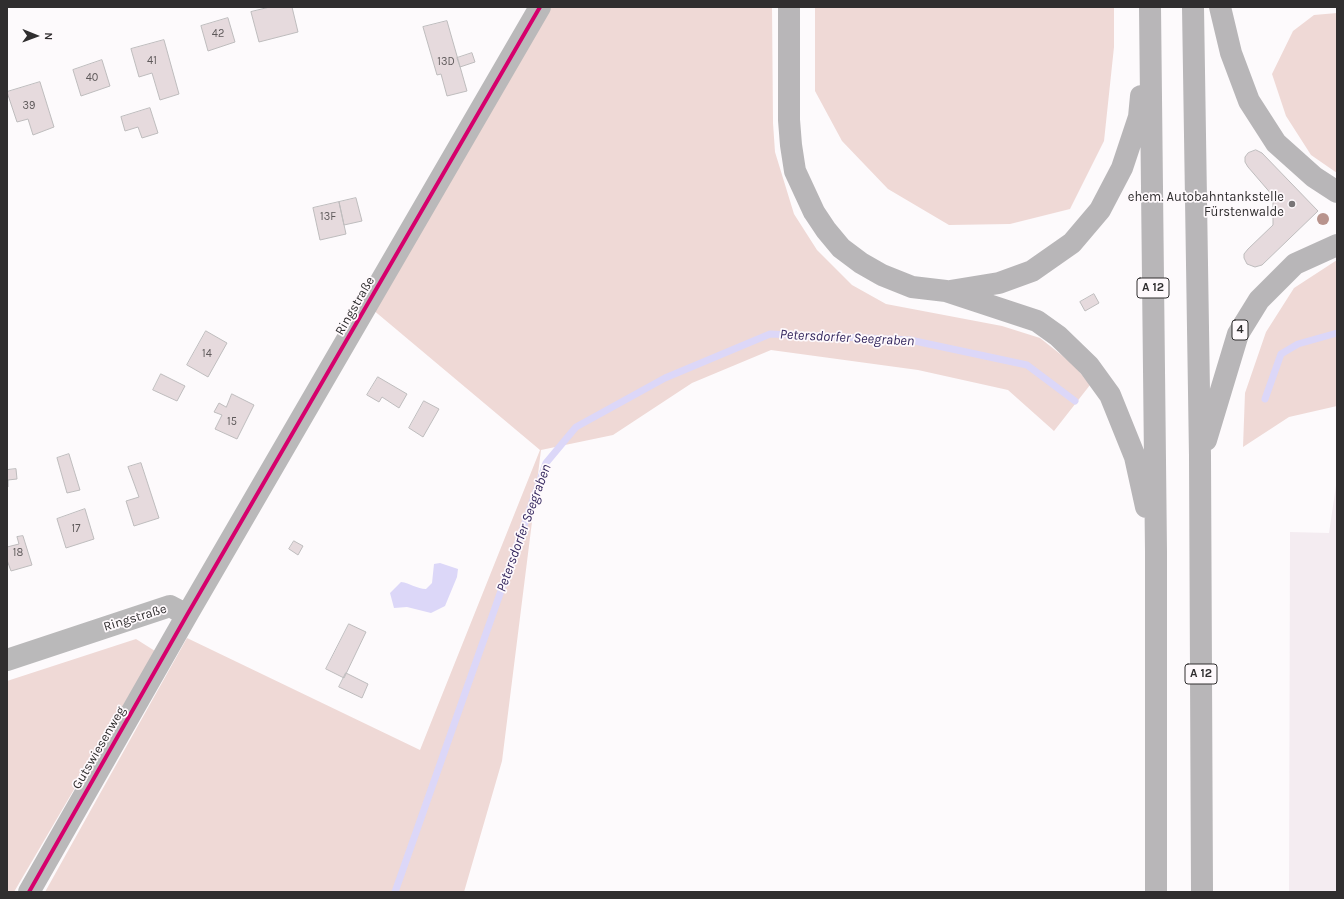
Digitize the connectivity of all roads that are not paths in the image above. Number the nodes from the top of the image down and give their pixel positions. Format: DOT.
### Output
graph roads {
  1 [pos="540,7"];
  2 [pos="789,7"];
  3 [pos="1193,7"];
  4 [pos="1220,7"];
  5 [pos="1150,16"];
  6 [pos="1337,192"];
  7 [pos="1337,245"];
  8 [pos="946,291"];
  9 [pos="1200,456"];
  10 [pos="1156,551"];
  11 [pos="187,615"];
  12 [pos="7,660"];
  13 [pos="28,892"];
  14 [pos="1156,892"];
  15 [pos="1202,892"];
  1 -- 11 [label="street, Ringstraße"];
  2 -- 8 [label="highway"];
  3 -- 9 [label="highway, A 12"];
  4 -- 6 [label="highway"];
  5 -- 8 [label="highway"];
  5 -- 10 [label="highway, A 12"];
  7 -- 9 [label="highway, 4"];
  8 -- 10 [label="highway"];
  9 -- 15 [label="highway, A 12"];
  10 -- 14 [label="highway, A 12"];
  11 -- 12 [label="street, Ringstraße"];
  11 -- 13 [label="street, Gutswiesenweg"];
}
